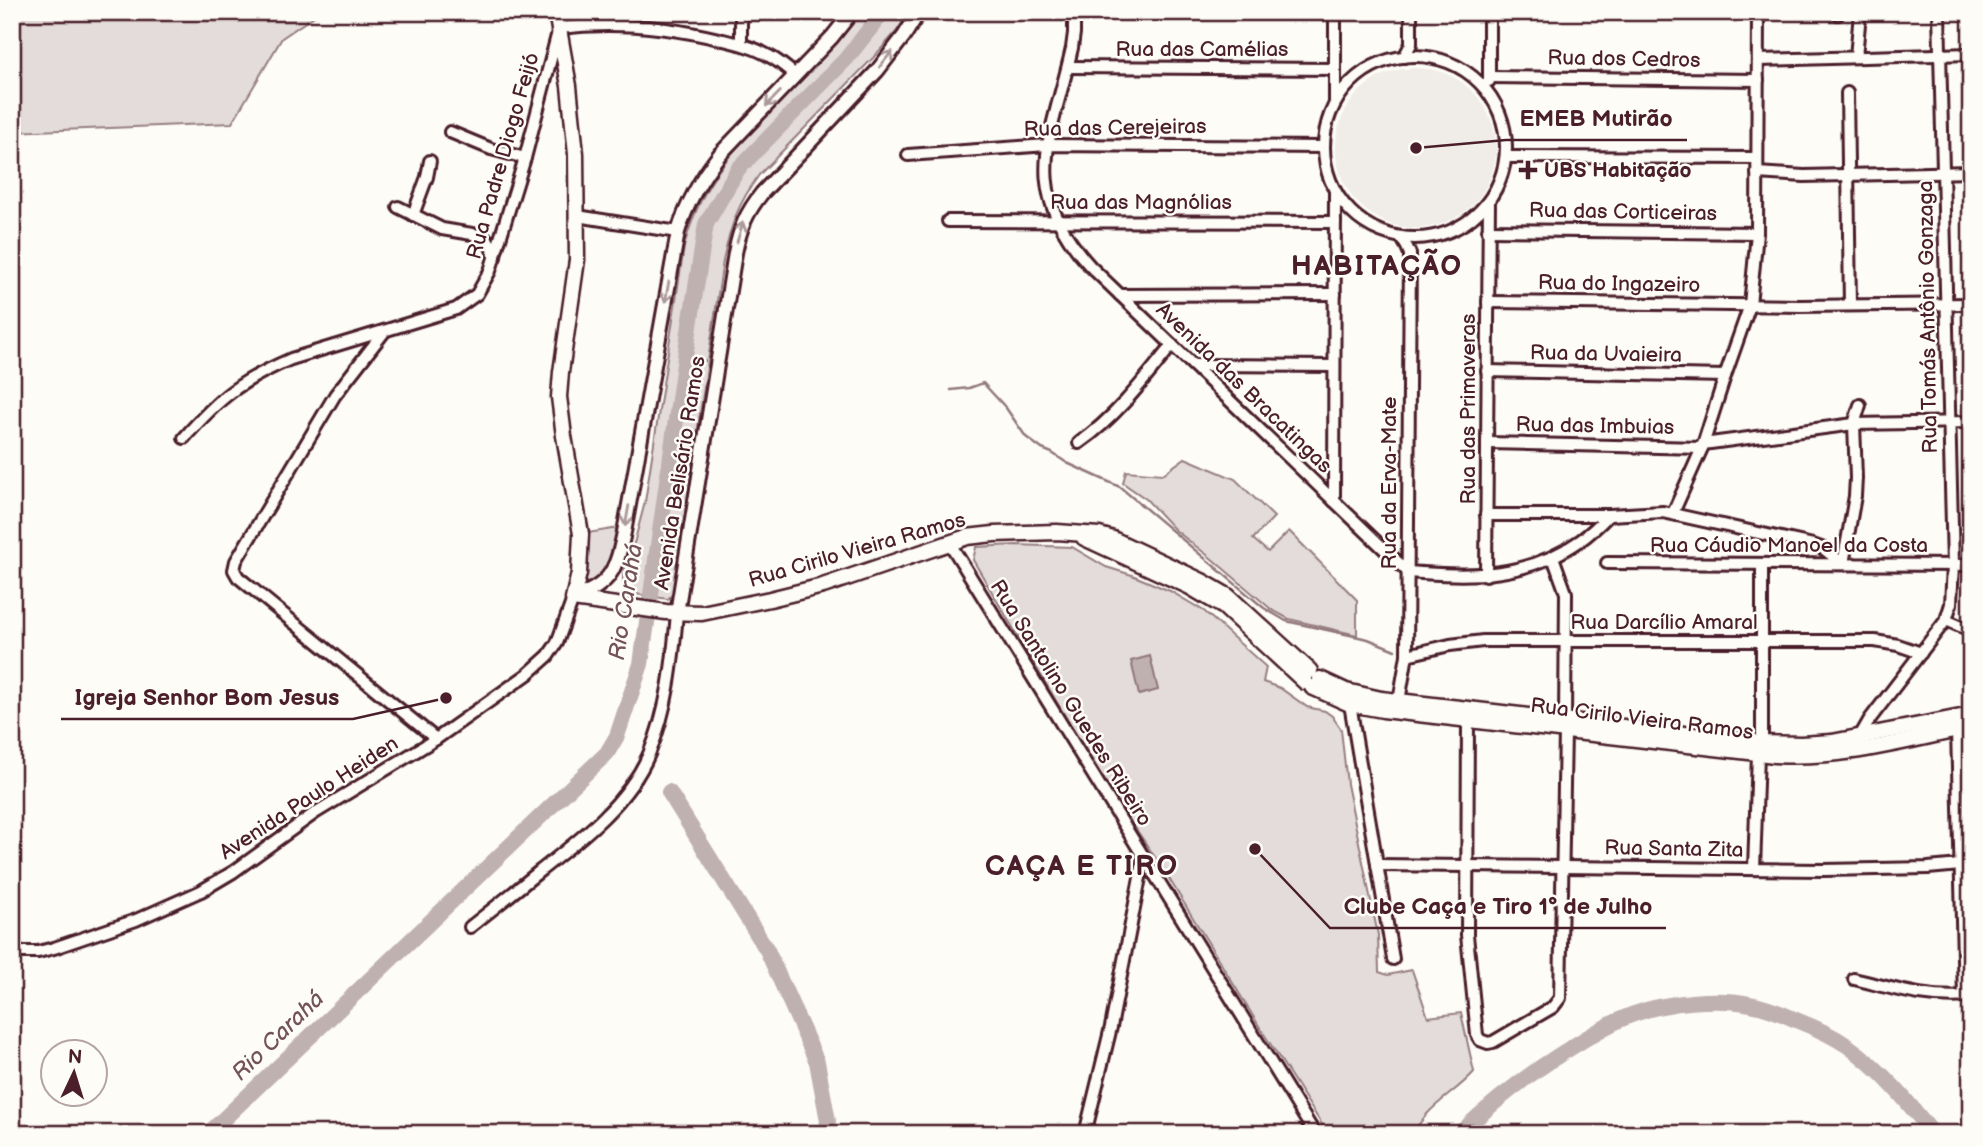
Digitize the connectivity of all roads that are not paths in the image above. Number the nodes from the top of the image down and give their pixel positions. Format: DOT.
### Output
graph roads {
  1 [pos="556,12"];
  2 [pos="741,12"];
  3 [pos="852,12"];
  4 [pos="919,12"];
  5 [pos="1074,12"];
  6 [pos="1335,12"];
  7 [pos="1411,12"];
  8 [pos="1489,12"];
  9 [pos="1758,12"];
  10 [pos="1939,12"];
  11 [pos="1860,13"];
  12 [pos="559,28"];
  13 [pos="741,44"];
  14 [pos="1411,44"];
  15 [pos="1971,54"];
  16 [pos="1941,55"];
  17 [pos="1404,57"];
  18 [pos="1419,57"];
  19 [pos="1856,58"];
  20 [pos="1758,60"];
  21 [pos="1068,67"];
  22 [pos="1335,69"];
  23 [pos="795,75"];
  24 [pos="1489,77"];
  25 [pos="1758,80"];
  26 [pos="1847,93"];
  27 [pos="1489,95"];
  28 [pos="1335,102"];
  29 [pos="450,132"];
  30 [pos="1048,145"];
  31 [pos="1323,147"];
  32 [pos="908,155"];
  33 [pos="1506,157"];
  34 [pos="525,158"];
  35 [pos="1758,158"];
  36 [pos="430,161"];
  37 [pos="1971,172"];
  38 [pos="1757,173"];
  39 [pos="1943,173"];
  40 [pos="1848,175"];
  41 [pos="1335,192"];
  42 [pos="1489,201"];
  43 [pos="398,207"];
  44 [pos="413,215"];
  45 [pos="577,216"];
  46 [pos="948,221"];
  47 [pos="1058,222"];
  48 [pos="1335,222"];
  49 [pos="1488,230"];
  50 [pos="678,232"];
  51 [pos="1757,233"];
  52 [pos="1401,237"];
  53 [pos="1419,238"];
  54 [pos="1410,254"];
  55 [pos="495,257"];
  56 [pos="1335,294"];
  57 [pos="1120,295"];
  58 [pos="1488,302"];
  59 [pos="1947,304"];
  60 [pos="1971,304"];
  61 [pos="1751,305"];
  62 [pos="1850,305"];
  63 [pos="384,332"];
  64 [pos="1172,345"];
  65 [pos="1193,365"];
  66 [pos="1334,366"];
  67 [pos="1487,372"];
  68 [pos="1724,376"];
  69 [pos="1860,405"];
  70 [pos="1971,422"];
  71 [pos="1950,423"];
  72 [pos="1854,424"];
  73 [pos="184,438"];
  74 [pos="1079,443"];
  75 [pos="1487,443"];
  76 [pos="1702,446"];
  77 [pos="1334,501"];
  78 [pos="1673,513"];
  79 [pos="1486,515"];
  80 [pos="1609,515"];
  81 [pos="949,542"];
  82 [pos="1553,557"];
  83 [pos="1606,564"];
  84 [pos="1762,564"];
  85 [pos="1843,565"];
  86 [pos="1953,565"];
  87 [pos="1971,565"];
  88 [pos="1408,572"];
  89 [pos="1486,575"];
  90 [pos="573,599"];
  91 [pos="671,612"];
  92 [pos="1946,620"];
  93 [pos="1971,631"];
  94 [pos="1566,641"];
  95 [pos="1762,641"];
  96 [pos="1921,653"];
  97 [pos="1407,655"];
  98 [pos="1312,680"];
  99 [pos="1350,704"];
  100 [pos="1398,707"];
  101 [pos="1971,715"];
  102 [pos="1468,720"];
  103 [pos="1565,726"];
  104 [pos="1964,728"];
  105 [pos="1859,738"];
  106 [pos="436,739"];
  107 [pos="1760,748"];
  108 [pos="1144,857"];
  109 [pos="1377,865"];
  110 [pos="1966,865"];
  111 [pos="1467,866"];
  112 [pos="1563,867"];
  113 [pos="1754,869"];
  114 [pos="470,927"];
  115 [pos="12,952"];
  116 [pos="1393,959"];
  117 [pos="1854,979"];
  118 [pos="1967,996"];
  119 [pos="1085,1134"];
  120 [pos="1315,1134"];
  1 -- 12 [label="main road"];
  2 -- 13 [label="street"];
  3 -- 23 [label="street, Avenida Belisário Ramos"];
  91 -- 4 [label="street, Avenida Belisário Ramos, one-way"];
  5 -- 21 [label="street, Avenida das Bracatingas"];
  6 -- 22 [label="street"];
  7 -- 14 [label="street"];
  8 -- 24 [label="street"];
  9 -- 20 [label="street"];
  10 -- 16 [label="street, Rua Tomás Antônio Gonzaga"];
  11 -- 19 [label="street"];
  12 -- 13 [label="street"];
  12 -- 34 [label="street, Rua Padre Diogo Feijó"];
  12 -- 45 [label="main road"];
  13 -- 23 [label="street"];
  14 -- 17 [label="street"];
  14 -- 18 [label="street"];
  15 -- 16 [label="street"];
  16 -- 19 [label="street"];
  16 -- 39 [label="street, Rua Tomás Antônio Gonzaga"];
  17 -- 18 [label="street"];
  17 -- 28 [label="street"];
  18 -- 27 [label="street"];
  19 -- 20 [label="street"];
  20 -- 25 [label="street"];
  21 -- 22 [label="street, Rua das Camélias"];
  21 -- 30 [label="street, Avenida das Bracatingas"];
  22 -- 28 [label="street"];
  23 -- 50 [label="street, Avenida Belisário Ramos, one-way"];
  24 -- 25 [label="street, Rua dos Cedros"];
  24 -- 27 [label="street"];
  25 -- 35 [label="street"];
  26 -- 40 [label="street"];
  27 -- 33 [label="street"];
  28 -- 31 [label="street"];
  29 -- 34 [label="street"];
  30 -- 31 [label="street, Rua das Cerejeiras"];
  30 -- 32 [label="street, Rua das Cerejeiras"];
  30 -- 47 [label="street, Avenida das Bracatingas"];
  31 -- 41 [label="street"];
  33 -- 35 [label="street"];
  33 -- 42 [label="street"];
  34 -- 55 [label="street, Rua Padre Diogo Feijó"];
  35 -- 38 [label="street"];
  36 -- 44 [label="street"];
  37 -- 39 [label="street"];
  38 -- 40 [label="street"];
  38 -- 51 [label="street"];
  39 -- 40 [label="street"];
  39 -- 59 [label="street, Rua Tomás Antônio Gonzaga"];
  40 -- 62 [label="street"];
  41 -- 48 [label="street"];
  41 -- 52 [label="street"];
  42 -- 49 [label="street, Rua das Primaveras"];
  42 -- 53 [label="street"];
  43 -- 44 [label="street"];
  44 -- 55 [label="street"];
  45 -- 50 [label="street"];
  45 -- 90 [label="main road"];
  46 -- 47 [label="street, Rua das Magnólias"];
  47 -- 48 [label="street, Rua das Magnólias"];
  47 -- 57 [label="street, Avenida das Bracatingas"];
  48 -- 56 [label="street"];
  49 -- 51 [label="street, Rua das Corticeiras"];
  49 -- 58 [label="street, Rua das Primaveras"];
  50 -- 90 [label="street, Avenida Belisário Ramos, one-way"];
  51 -- 61 [label="street"];
  52 -- 53 [label="street"];
  52 -- 54 [label="street, Rua da Erva-Mate"];
  53 -- 54 [label="street, Rua da Erva-Mate"];
  54 -- 88 [label="street, Rua da Erva-Mate"];
  55 -- 63 [label="street, Rua Padre Diogo Feijó"];
  56 -- 57 [label="street"];
  56 -- 66 [label="street"];
  57 -- 64 [label="street, Avenida das Bracatingas"];
  58 -- 61 [label="street, Rua do Ingazeiro"];
  58 -- 67 [label="street, Rua das Primaveras"];
  59 -- 60 [label="street, Rua do Ingazeiro"];
  59 -- 62 [label="street, Rua do Ingazeiro"];
  59 -- 71 [label="street, Rua Tomás Antônio Gonzaga"];
  61 -- 62 [label="street, Rua do Ingazeiro"];
  61 -- 68 [label="street"];
  63 -- 73 [label="street, Rua Padre Diogo Feijó"];
  63 -- 106 [label="street"];
  64 -- 65 [label="street, Avenida das Bracatingas"];
  64 -- 74 [label="street"];
  65 -- 66 [label="street"];
  65 -- 77 [label="street, Avenida das Bracatingas"];
  66 -- 77 [label="street"];
  67 -- 68 [label="street, Rua da Uvaieira"];
  67 -- 75 [label="street, Rua das Primaveras"];
  68 -- 76 [label="street"];
  69 -- 72 [label="street"];
  70 -- 71 [label="street, Rua das Imbuias"];
  71 -- 72 [label="street, Rua das Imbuias"];
  71 -- 86 [label="street, Rua Tomás Antônio Gonzaga"];
  72 -- 76 [label="street, Rua das Imbuias"];
  72 -- 85 [label="street"];
  75 -- 76 [label="street, Rua das Imbuias"];
  75 -- 79 [label="street, Rua das Primaveras"];
  76 -- 78 [label="street"];
  77 -- 88 [label="street, Avenida das Bracatingas"];
  78 -- 80 [label="street"];
  78 -- 85 [label="street"];
  79 -- 80 [label="street"];
  79 -- 89 [label="street, Rua das Primaveras"];
  80 -- 82 [label="street"];
  81 -- 91 [label="main road, Rua Cirilo Vieira Ramos"];
  81 -- 98 [label="main road, Rua Cirilo Vieira Ramos"];
  81 -- 108 [label="street, Rua Santolino Guedes Ribeiro"];
  82 -- 89 [label="street"];
  82 -- 94 [label="street"];
  83 -- 84 [label="street, Rua Cáudio Manoel da Costa"];
  84 -- 85 [label="street, Rua Cáudio Manoel da Costa"];
  84 -- 95 [label="street"];
  85 -- 86 [label="street, Rua Cáudio Manoel da Costa"];
  86 -- 87 [label="street, Rua Cáudio Manoel da Costa"];
  86 -- 92 [label="street, Rua Tomás Antônio Gonzaga"];
  88 -- 89 [label="street"];
  88 -- 97 [label="street, Rua da Erva-Mate"];
  90 -- 91 [label="main road, Rua Cirilo Vieira Ramos"];
  90 -- 106 [label="street, Avenida Paulo Heiden"];
  91 -- 114 [label="street, Avenida Belisário Ramos"];
  92 -- 93 [label="street"];
  92 -- 96 [label="street"];
  94 -- 95 [label="street, Rua Darcílio Amaral"];
  94 -- 97 [label="street, Rua Darcílio Amaral"];
  94 -- 103 [label="street"];
  95 -- 96 [label="street, Rua Darcílio Amaral"];
  95 -- 107 [label="street"];
  96 -- 105 [label="street"];
  97 -- 100 [label="street, Rua da Erva-Mate"];
  98 -- 99 [label="main road, Rua Cirilo Vieira Ramos"];
  98 -- 100 [label="main road, Rua Cirilo Vieira Ramos"];
  99 -- 100 [label="main road, Rua Cirilo Vieira Ramos"];
  99 -- 109 [label="street"];
  100 -- 102 [label="main road, Rua Cirilo Vieira Ramos"];
  100 -- 103 [label="main road, Rua Cirilo Vieira Ramos"];
  101 -- 105 [label="main road, Rua Cirilo Vieira Ramos"];
  102 -- 103 [label="main road, Rua Cirilo Vieira Ramos"];
  102 -- 111 [label="street"];
  103 -- 107 [label="main road, Rua Cirilo Vieira Ramos"];
  103 -- 112 [label="street"];
  104 -- 107 [label="main road, Rua Cirilo Vieira Ramos"];
  104 -- 110 [label="street"];
  105 -- 107 [label="main road, Rua Cirilo Vieira Ramos"];
  106 -- 115 [label="street, Avenida Paulo Heiden"];
  107 -- 113 [label="street"];
  108 -- 119 [label="street"];
  108 -- 120 [label="street, Rua Santolino Guedes Ribeiro"];
  109 -- 111 [label="street, Rua Santa Zita"];
  109 -- 116 [label="street"];
  110 -- 113 [label="street, Rua Santa Zita"];
  110 -- 118 [label="street"];
  111 -- 112 [label="street, Rua Santa Zita"];
  111 -- 112 [label="street"];
  112 -- 113 [label="street, Rua Santa Zita"];
  117 -- 118 [label="street"];
}
